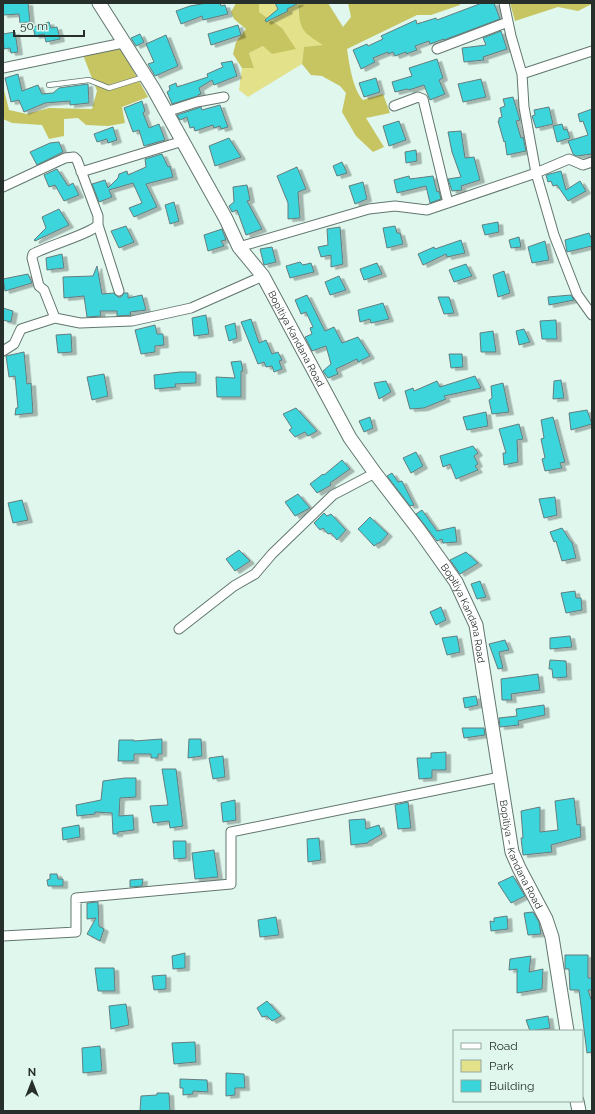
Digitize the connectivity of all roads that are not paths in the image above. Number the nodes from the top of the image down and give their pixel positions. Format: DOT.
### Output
graph roads {
  1 [pos="99,3"];
  2 [pos="504,3"];
  3 [pos="508,22"];
  4 [pos="123,43"];
  5 [pos="437,49"];
  6 [pos="592,52"];
  7 [pos="3,68"];
  8 [pos="522,74"];
  9 [pos="146,77"];
  10 [pos="49,85"];
  11 [pos="224,97"];
  12 [pos="394,106"];
  13 [pos="166,112"];
  14 [pos="183,141"];
  15 [pos="592,162"];
  16 [pos="81,172"];
  17 [pos="536,173"];
  18 [pos="3,187"];
  19 [pos="448,203"];
  20 [pos="98,225"];
  21 [pos="239,247"];
  22 [pos="263,276"];
  23 [pos="119,290"];
  24 [pos="592,315"];
  25 [pos="55,318"];
  26 [pos="3,351"];
  27 [pos="375,473"];
  28 [pos="179,630"];
  29 [pos="483,676"];
  30 [pos="500,777"];
  31 [pos="3,936"];
  32 [pos="567,1030"];
  1 -- 4 [label="main road, Bopitiya Kandana Road"];
  2 -- 3 [label="street"];
  3 -- 5 [label="street"];
  3 -- 8 [label="street"];
  4 -- 7 [label="street"];
  4 -- 9 [label="main road, Bopitiya Kandana Road"];
  6 -- 8 [label="street"];
  8 -- 17 [label="street"];
  9 -- 10 [label="lane"];
  9 -- 13 [label="main road, Bopitiya Kandana Road"];
  11 -- 13 [label="street"];
  12 -- 19 [label="street"];
  13 -- 14 [label="main road, Bopitiya Kandana Road"];
  14 -- 16 [label="street"];
  14 -- 21 [label="main road, Bopitiya Kandana Road"];
  15 -- 17 [label="street"];
  16 -- 18 [label="street"];
  16 -- 20 [label="street"];
  17 -- 19 [label="street"];
  17 -- 24 [label="street"];
  19 -- 21 [label="street"];
  20 -- 23 [label="street"];
  20 -- 25 [label="street"];
  21 -- 22 [label="main road, Bopitiya Kandana Road"];
  22 -- 25 [label="street"];
  22 -- 27 [label="main road, Bopitiya Kandana Road"];
  25 -- 26 [label="street"];
  27 -- 28 [label="street"];
  27 -- 29 [label="main road, Bopitiya Kandana Road"];
  29 -- 30 [label="main road, Bopitiya – Kandana Road"];
  30 -- 31 [label="street"];
  30 -- 32 [label="main road, Bopitiya – Kandana Road"];
}
